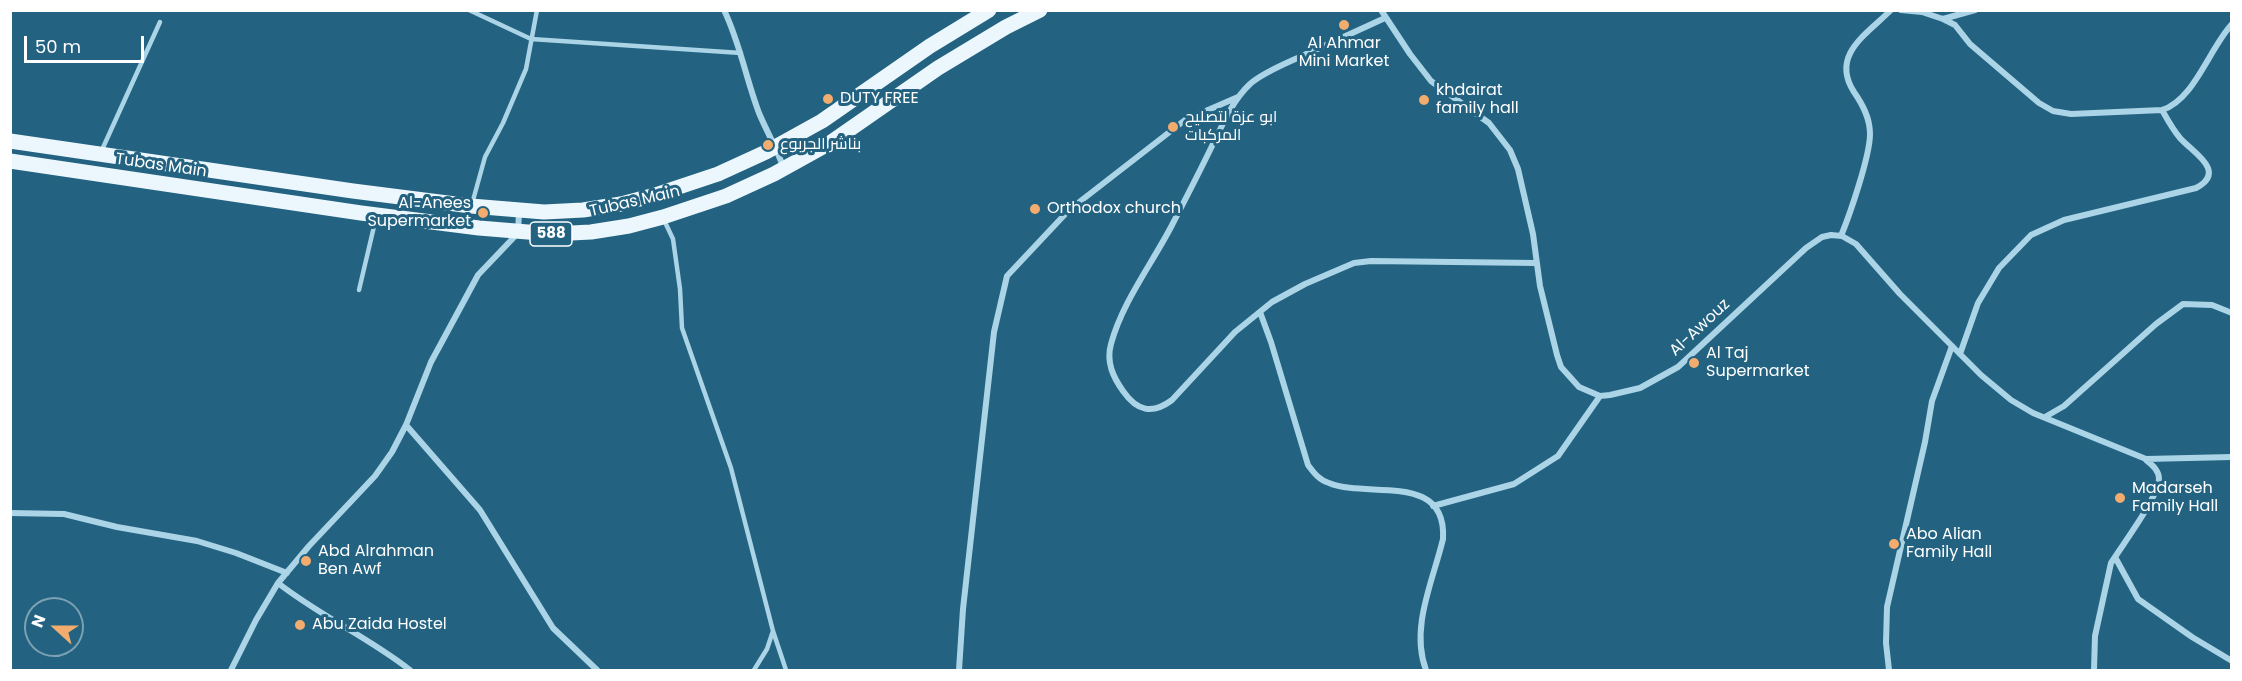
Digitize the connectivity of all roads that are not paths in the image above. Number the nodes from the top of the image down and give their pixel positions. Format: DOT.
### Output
graph roads {
  1 [pos="469,10"];
  2 [pos="537,10"];
  3 [pos="724,10"];
  4 [pos="989,10"];
  5 [pos="1040,10"];
  6 [pos="1381,10"];
  7 [pos="1891,10"];
  8 [pos="1901,10"];
  9 [pos="1975,10"];
  10 [pos="1385,18"];
  11 [pos="1943,19"];
  12 [pos="160,22"];
  13 [pos="2232,24"];
  14 [pos="531,39"];
  15 [pos="741,53"];
  16 [pos="1239,97"];
  17 [pos="2162,110"];
  18 [pos="10,141"];
  19 [pos="776,146"];
  20 [pos="100,154"];
  21 [pos="10,162"];
  22 [pos="784,169"];
  23 [pos="471,206"];
  24 [pos="520,211"];
  25 [pos="376,216"];
  26 [pos="663,217"];
  27 [pos="518,233"];
  28 [pos="1841,236"];
  29 [pos="1536,263"];
  30 [pos="359,290"];
  31 [pos="1260,312"];
  32 [pos="2232,313"];
  33 [pos="1952,346"];
  34 [pos="1960,354"];
  35 [pos="1600,396"];
  36 [pos="2045,417"];
  37 [pos="406,425"];
  38 [pos="2232,457"];
  39 [pos="2146,459"];
  40 [pos="1433,506"];
  41 [pos="10,513"];
  42 [pos="2115,557"];
  43 [pos="287,573"];
  44 [pos="278,584"];
  45 [pos="773,631"];
  46 [pos="2232,660"];
  47 [pos="231,670"];
  48 [pos="410,670"];
  49 [pos="597,670"];
  50 [pos="754,670"];
  51 [pos="786,670"];
  52 [pos="958,670"];
  53 [pos="1426,670"];
  54 [pos="1889,670"];
  55 [pos="2094,670"];
  1 -- 14 [label="lane"];
  2 -- 14 [label="lane"];
  3 -- 15 [label="street"];
  4 -- 19 [label="main road, Tubas Main / 588"];
  5 -- 22 [label="main road, Tubas Main / 588"];
  6 -- 10 [label="street"];
  7 -- 28 [label="street"];
  8 -- 11 [label="street"];
  9 -- 11 [label="street"];
  10 -- 16 [label="street"];
  10 -- 29 [label="street"];
  11 -- 17 [label="street"];
  12 -- 20 [label="lane"];
  13 -- 17 [label="street"];
  14 -- 15 [label="lane"];
  14 -- 23 [label="lane"];
  15 -- 19 [label="street"];
  16 -- 31 [label="street"];
  16 -- 52 [label="street"];
  17 -- 34 [label="street"];
  18 -- 20 [label="main road, Tubas Main / 588"];
  19 -- 22 [label="street"];
  19 -- 24 [label="main road, Tubas Main / 588"];
  20 -- 23 [label="main road, Tubas Main / 588"];
  21 -- 25 [label="main road, Tubas Main / 588"];
  22 -- 26 [label="main road, Tubas Main / 588"];
  23 -- 24 [label="main road, Tubas Main / 588"];
  24 -- 27 [label="street"];
  25 -- 27 [label="main road, Tubas Main / 588"];
  25 -- 30 [label="lane"];
  26 -- 27 [label="main road, Tubas Main / 588"];
  26 -- 45 [label="lane"];
  27 -- 37 [label="street"];
  28 -- 33 [label="street"];
  28 -- 35 [label="street, Al-Awouz"];
  29 -- 31 [label="street"];
  29 -- 35 [label="street"];
  31 -- 40 [label="street"];
  32 -- 36 [label="street"];
  33 -- 34 [label="street"];
  33 -- 54 [label="street"];
  34 -- 36 [label="street"];
  35 -- 40 [label="street"];
  36 -- 39 [label="street"];
  37 -- 43 [label="street"];
  37 -- 49 [label="street"];
  38 -- 39 [label="street"];
  39 -- 42 [label="street"];
  40 -- 53 [label="street"];
  41 -- 43 [label="street"];
  42 -- 46 [label="street"];
  42 -- 55 [label="street"];
  43 -- 44 [label="street"];
  44 -- 47 [label="street"];
  44 -- 48 [label="street"];
  45 -- 50 [label="lane"];
  45 -- 51 [label="lane"];
}
